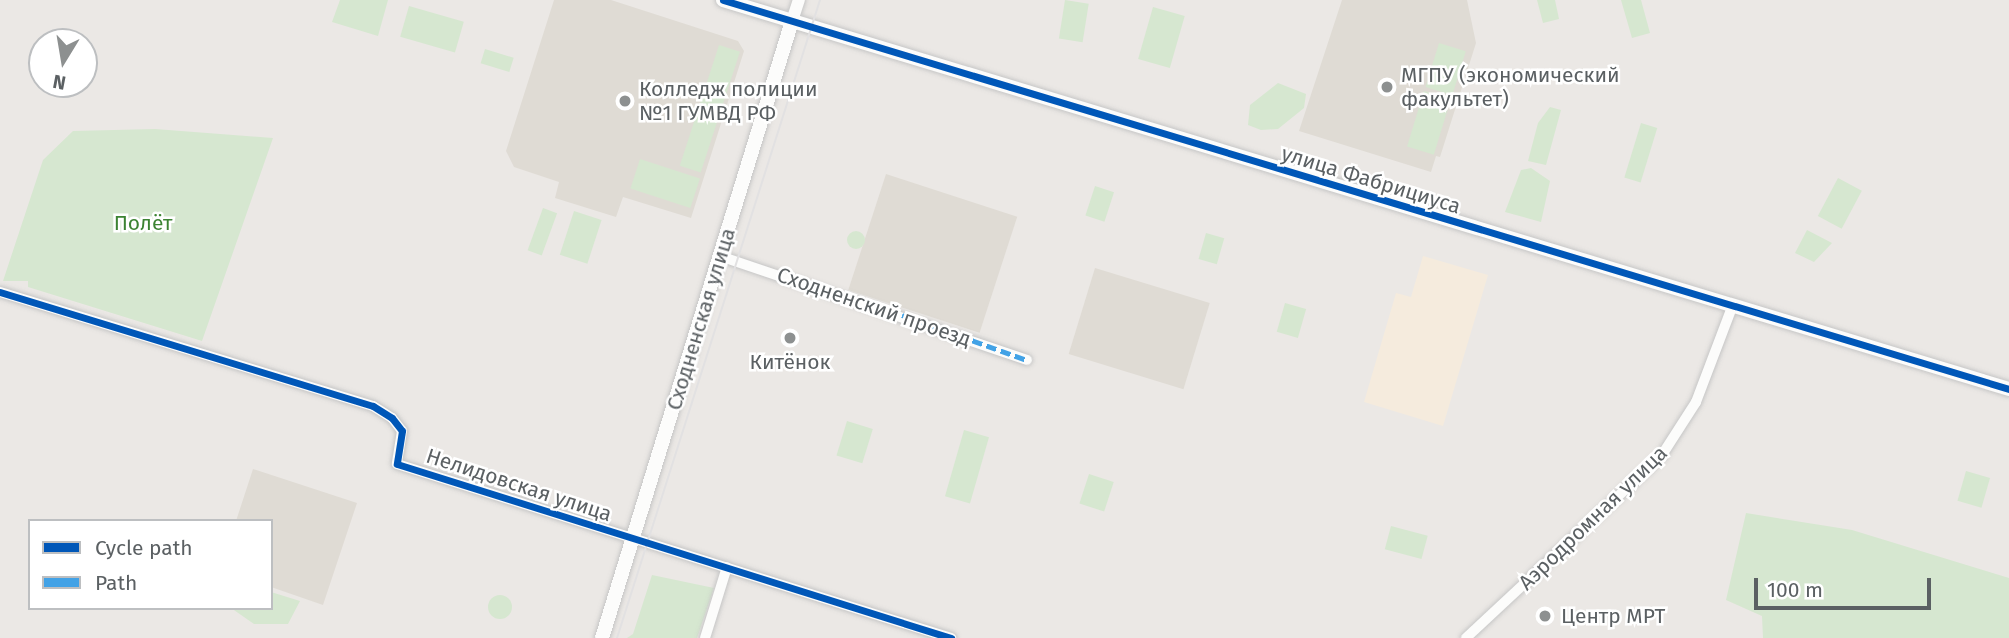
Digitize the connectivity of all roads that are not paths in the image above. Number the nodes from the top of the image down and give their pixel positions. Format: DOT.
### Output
graph roads {
  1 [pos="723,0"];
  2 [pos="799,0"];
  3 [pos="792,21"];
  4 [pos="720,256"];
  5 [pos="0,292"];
  6 [pos="1732,307"];
  7 [pos="1027,360"];
  8 [pos="2009,389"];
  9 [pos="633,539"];
  10 [pos="727,567"];
  11 [pos="602,638"];
  12 [pos="705,638"];
  13 [pos="951,638"];
  14 [pos="1466,638"];
  1 -- 3 [label="main road, улица Фабрициуса"];
  2 -- 3 [label="street, Сходненская улица"];
  3 -- 4 [label="main road, Сходненская улица"];
  3 -- 6 [label="main road, улица Фабрициуса"];
  4 -- 7 [label="street, Сходненский проезд"];
  4 -- 9 [label="main road, Сходненская улица"];
  5 -- 9 [label="street, Нелидовская улица"];
  6 -- 8 [label="main road, улица Фабрициуса"];
  6 -- 14 [label="street, Аэродромная улица"];
  9 -- 10 [label="street, Нелидовская улица"];
  9 -- 11 [label="main road, Сходненская улица"];
  10 -- 12 [label="street"];
  10 -- 13 [label="street, Нелидовская улица"];
}
